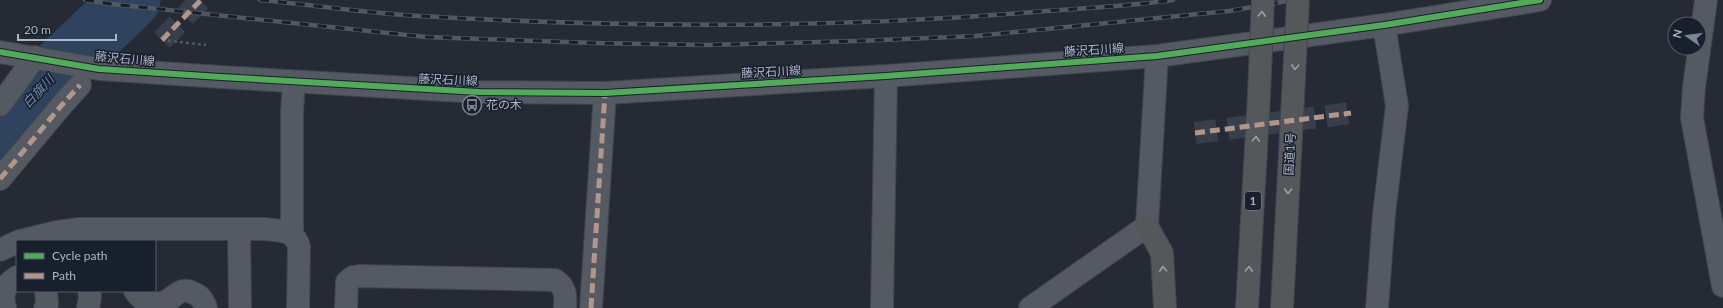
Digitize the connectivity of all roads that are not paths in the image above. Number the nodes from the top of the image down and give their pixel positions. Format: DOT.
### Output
graph roads {
  1 [pos="1263,0"];
  2 [pos="1298,0"];
  3 [pos="1540,0"];
  4 [pos="1706,0"];
  5 [pos="1498,4"];
  6 [pos="1384,25"];
  7 [pos="0,52"];
  8 [pos="1157,56"];
  9 [pos="35,57"];
  10 [pos="886,76"];
  11 [pos="294,82"];
  12 [pos="80,85"];
  13 [pos="605,93"];
  14 [pos="0,105"];
  15 [pos="0,179"];
  16 [pos="1147,226"];
  17 [pos="239,229"];
  18 [pos="292,234"];
  19 [pos="133,235"];
  20 [pos="24,240"];
  21 [pos="16,242"];
  22 [pos="0,250"];
  23 [pos="16,278"];
  24 [pos="1723,286"];
  25 [pos="89,292"];
  26 [pos="136,292"];
  27 [pos="3,301"];
  28 [pos="346,301"];
  29 [pos="565,303"];
  30 [pos="88,308"];
  31 [pos="206,308"];
  32 [pos="240,308"];
  33 [pos="298,308"];
  34 [pos="591,308"];
  35 [pos="882,308"];
  36 [pos="1030,308"];
  37 [pos="1166,308"];
  38 [pos="1247,308"];
  39 [pos="1282,308"];
  40 [pos="1377,308"];
  38 -- 1 [label="highway, 1, one-way, bridge"];
  2 -- 39 [label="highway, 国道1号, one-way, bridge"];
  3 -- 5 [label="street, 藤沢石川線"];
  4 -- 24 [label="street"];
  5 -- 6 [label="street, 藤沢石川線"];
  6 -- 8 [label="street, 藤沢石川線"];
  6 -- 40 [label="street"];
  7 -- 9 [label="street, 藤沢石川線"];
  8 -- 10 [label="street, 藤沢石川線"];
  8 -- 16 [label="street"];
  9 -- 11 [label="street, 藤沢石川線"];
  9 -- 14 [label="street"];
  10 -- 13 [label="street, 藤沢石川線"];
  10 -- 35 [label="street"];
  11 -- 13 [label="street, 藤沢石川線"];
  11 -- 18 [label="street"];
  12 -- 15 [label="street"];
  13 -- 34 [label="street"];
  16 -- 36 [label="street"];
  37 -- 16 [label="highway, one-way"];
  17 -- 18 [label="street"];
  17 -- 19 [label="street"];
  17 -- 32 [label="street"];
  18 -- 33 [label="street"];
  19 -- 20 [label="street"];
  21 -- 22 [label="street"];
  23 -- 27 [label="street"];
  25 -- 30 [label="street"];
  26 -- 31 [label="street"];
  28 -- 29 [label="street"];
}
